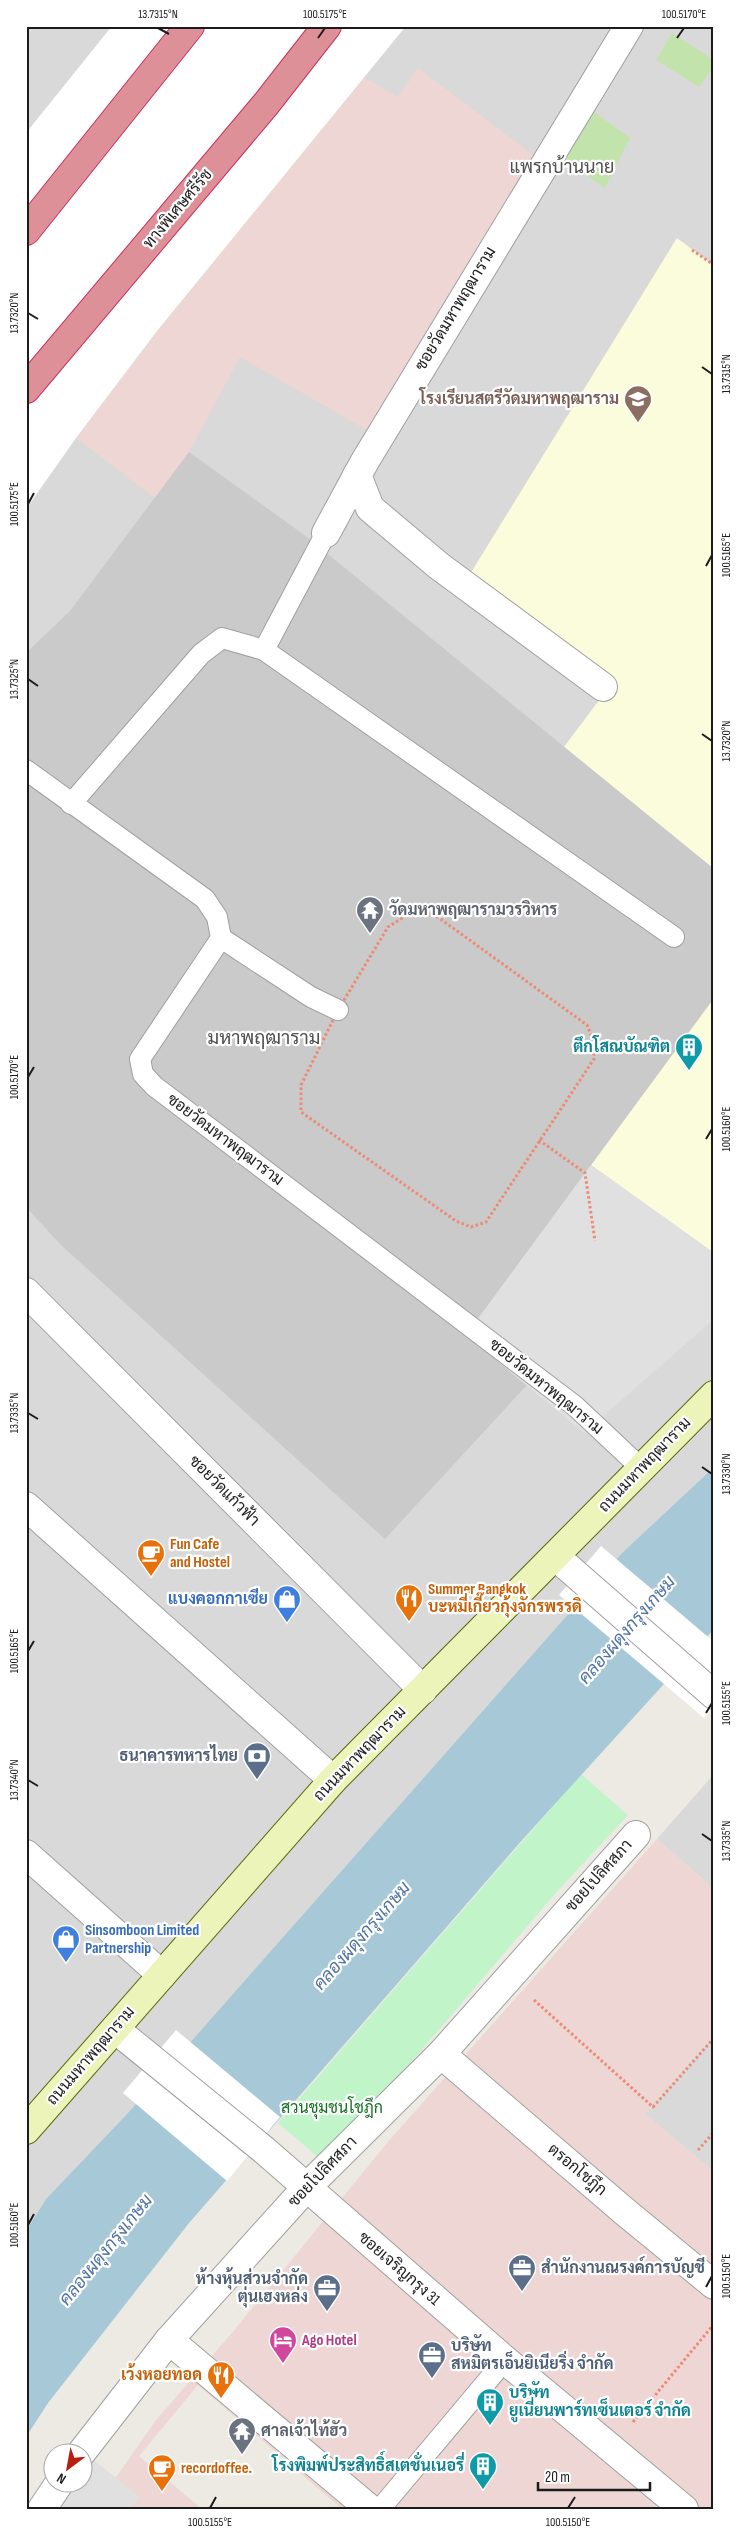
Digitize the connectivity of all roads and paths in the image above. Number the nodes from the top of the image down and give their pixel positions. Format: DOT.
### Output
graph roads {
  1 [pos="190,26"];
  2 [pos="327,26"];
  3 [pos="629,26"];
  4 [pos="26,231"];
  5 [pos="692,250"];
  6 [pos="714,265"];
  7 [pos="26,389"];
  8 [pos="357,475"];
  9 [pos="326,534"];
  10 [pos="264,650"];
  11 [pos="603,687"];
  12 [pos="26,770"];
  13 [pos="71,804"];
  14 [pos="674,937"];
  15 [pos="221,938"];
  16 [pos="338,1010"];
  17 [pos="539,1140"];
  18 [pos="595,1241"];
  19 [pos="26,1292"];
  20 [pos="714,1395"];
  21 [pos="641,1468"];
  22 [pos="26,1506"];
  23 [pos="556,1556"];
  24 [pos="423,1690"];
  25 [pos="714,1695"];
  26 [pos="333,1780"];
  27 [pos="636,1835"];
  28 [pos="26,1854"];
  29 [pos="162,1975"];
  30 [pos="509,1976"];
  31 [pos="115,2029"];
  32 [pos="714,2038"];
  33 [pos="442,2054"];
  34 [pos="26,2130"];
  35 [pos="714,2132"];
  36 [pos="698,2150"];
  37 [pos="306,2188"];
  38 [pos="714,2284"];
  39 [pos="714,2324"];
  40 [pos="169,2340"];
  41 [pos="505,2360"];
  42 [pos="90,2442"];
  43 [pos="612,2447"];
  44 [pos="53,2492"];
  45 [pos="42,2509"];
  46 [pos="370,2509"];
  47 [pos="380,2509"];
  48 [pos="684,2509"];
  1 -- 4 [label="highway"];
  2 -- 7 [label="highway, ทางพิเศษศรีรัช"];
  3 -- 8 [label="street, ซอยวัดมหาพฤฒาราม"];
  5 -- 6 [label="path"];
  8 -- 9 [label="street, ซอยวัดมหาพฤฒาราม"];
  8 -- 11 [label="street"];
  9 -- 10 [label="lane, ซอยวัดมหาพฤฒาราม"];
  10 -- 13 [label="lane"];
  10 -- 14 [label="lane"];
  12 -- 13 [label="lane"];
  13 -- 15 [label="lane"];
  15 -- 16 [label="lane"];
  15 -- 21 [label="lane, ซอยวัดมหาพฤฒาราม"];
  16 -- 17 [label="path"];
  16 -- 17 [label="path"];
  17 -- 18 [label="path"];
  19 -- 24 [label="street, ซอยวัดแก้วฟ้า"];
  20 -- 21 [label="main road, ถนนมหาพฤฒาราม"];
  21 -- 23 [label="main road, ถนนมหาพฤฒาราม"];
  22 -- 26 [label="street"];
  23 -- 24 [label="main road, ถนนมหาพฤฒาราม"];
  23 -- 25 [label="street"];
  24 -- 26 [label="main road, ถนนมหาพฤฒาราม"];
  26 -- 29 [label="main road, ถนนมหาพฤฒาราม"];
  27 -- 30 [label="street, ซอยโปลิศสภา"];
  28 -- 29 [label="street"];
  29 -- 31 [label="main road, ถนนมหาพฤฒาราม"];
  30 -- 32 [label="path"];
  30 -- 33 [label="street, ซอยโปลิศสภา"];
  31 -- 34 [label="main road, ถนนมหาพฤฒาราม"];
  31 -- 37 [label="street, ซอยเจริญกรุง 31"];
  33 -- 37 [label="street, ซอยโปลิศสภา"];
  33 -- 38 [label="street, ตรอกโชฎึก"];
  35 -- 36 [label="path"];
  37 -- 40 [label="street, ซอยโปลิศสภา"];
  37 -- 41 [label="street, ซอยเจริญกรุง 31"];
  39 -- 43 [label="path"];
  40 -- 42 [label="street, ซอยโปลิศสภา"];
  40 -- 46 [label="street"];
  41 -- 43 [label="street, ซอยเจริญกรุง 31"];
  41 -- 47 [label="lane"];
  43 -- 48 [label="street, ซอยเจริญกรุง 31"];
  44 -- 45 [label="street"];
}
